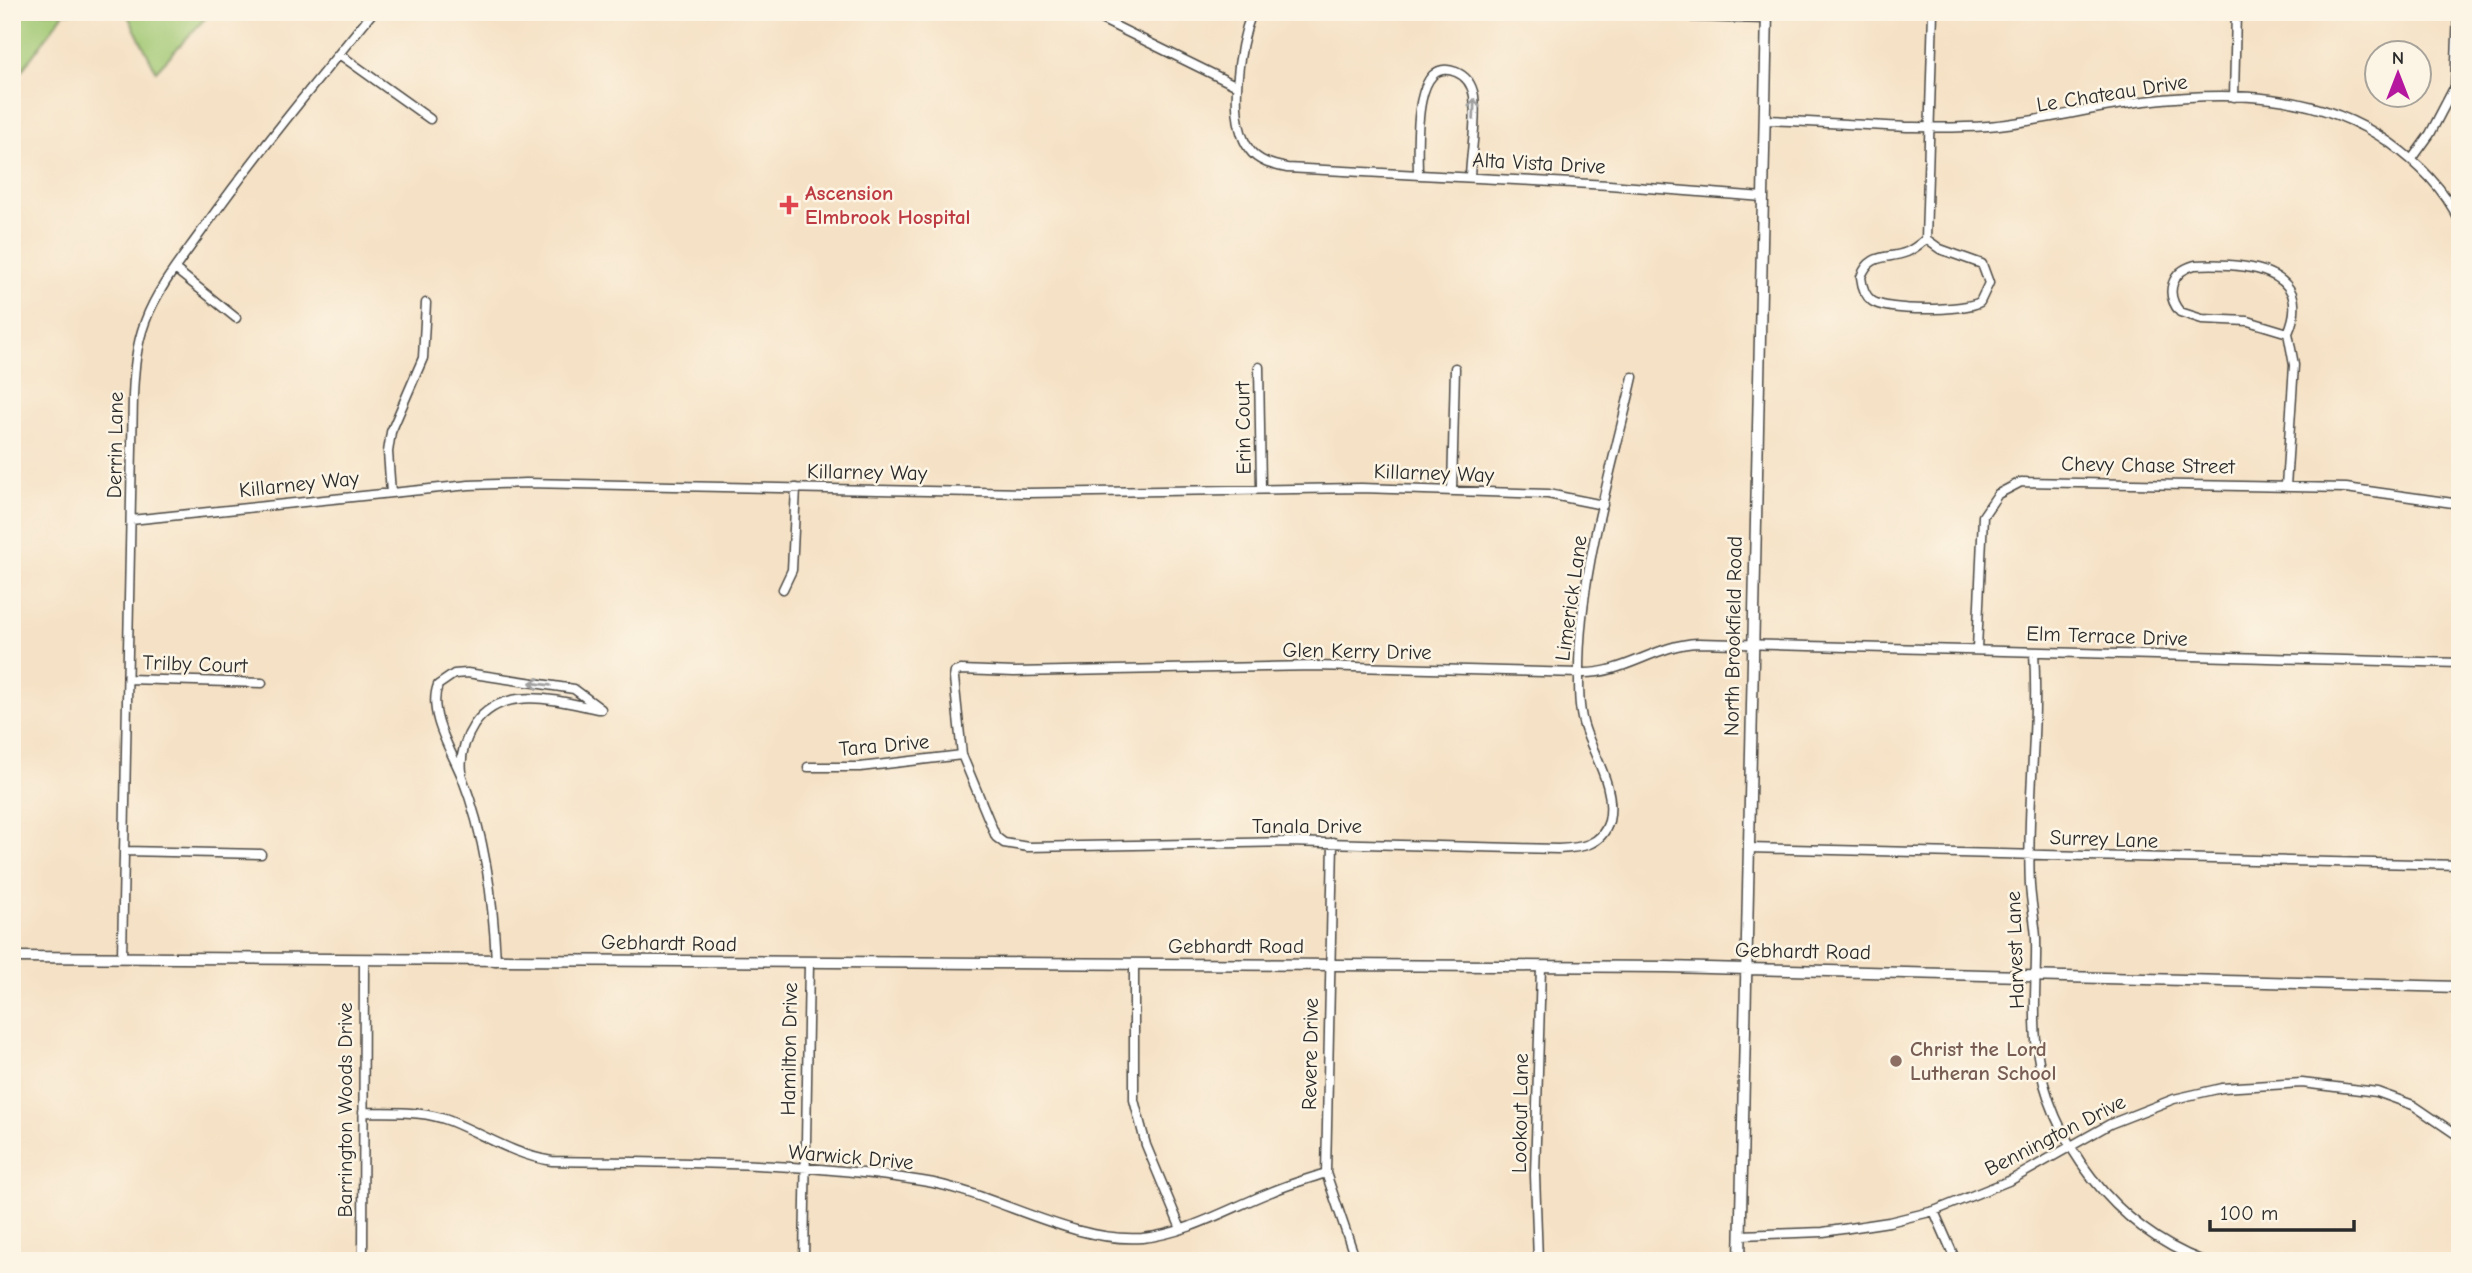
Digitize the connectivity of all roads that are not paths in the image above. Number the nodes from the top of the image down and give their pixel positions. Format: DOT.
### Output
graph roads {
  1 [pos="373,12"];
  2 [pos="1252,12"];
  3 [pos="1668,12"];
  4 [pos="1933,12"];
  5 [pos="2236,12"];
  6 [pos="2458,12"];
  7 [pos="1767,16"];
  8 [pos="1097,18"];
  9 [pos="339,54"];
  10 [pos="2458,85"];
  11 [pos="1237,86"];
  12 [pos="2234,97"];
  13 [pos="430,119"];
  14 [pos="1765,120"];
  15 [pos="1929,126"];
  16 [pos="2412,159"];
  17 [pos="1418,175"];
  18 [pos="1470,177"];
  19 [pos="1763,197"];
  20 [pos="2460,222"];
  21 [pos="1926,239"];
  22 [pos="175,269"];
  23 [pos="426,303"];
  24 [pos="236,318"];
  25 [pos="2288,333"];
  26 [pos="1259,367"];
  27 [pos="1455,368"];
  28 [pos="1633,377"];
  29 [pos="2286,486"];
  30 [pos="796,488"];
  31 [pos="1261,488"];
  32 [pos="1452,491"];
  33 [pos="391,493"];
  34 [pos="2460,504"];
  35 [pos="1603,505"];
  36 [pos="131,520"];
  37 [pos="783,589"];
  38 [pos="1752,645"];
  39 [pos="1977,649"];
  40 [pos="2034,652"];
  41 [pos="2460,663"];
  42 [pos="1579,673"];
  43 [pos="128,679"];
  44 [pos="262,683"];
  45 [pos="962,755"];
  46 [pos="808,767"];
  47 [pos="463,781"];
  48 [pos="1608,823"];
  49 [pos="1333,842"];
  50 [pos="1748,848"];
  51 [pos="125,851"];
  52 [pos="261,853"];
  53 [pos="2030,855"];
  54 [pos="2460,864"];
  55 [pos="122,956"];
  56 [pos="12,957"];
  57 [pos="364,959"];
  58 [pos="496,961"];
  59 [pos="809,963"];
  60 [pos="1134,965"];
  61 [pos="1329,966"];
  62 [pos="1541,967"];
  63 [pos="1746,969"];
  64 [pos="2035,975"];
  65 [pos="2460,987"];
  66 [pos="363,1112"];
  67 [pos="2460,1137"];
  68 [pos="2069,1145"];
  69 [pos="804,1170"];
  70 [pos="1326,1173"];
  71 [pos="1934,1211"];
  72 [pos="1181,1229"];
  73 [pos="1741,1235"];
  74 [pos="363,1261"];
  75 [pos="804,1261"];
  76 [pos="1356,1261"];
  77 [pos="1538,1261"];
  78 [pos="1740,1261"];
  79 [pos="1956,1261"];
  80 [pos="2203,1261"];
  1 -- 9 [label="street, Derrin Lane"];
  2 -- 11 [label="street, Alta Vista Drive"];
  3 -- 7 [label="street"];
  4 -- 15 [label="street"];
  5 -- 12 [label="street"];
  6 -- 10 [label="street"];
  7 -- 14 [label="street, North Brookfield Road"];
  8 -- 11 [label="street"];
  9 -- 13 [label="street"];
  9 -- 22 [label="street, Derrin Lane"];
  10 -- 16 [label="street"];
  11 -- 17 [label="street, Alta Vista Drive"];
  12 -- 15 [label="street, Le Chateau Drive"];
  12 -- 16 [label="street, Le Chateau Drive"];
  14 -- 15 [label="street, Le Chateau Drive"];
  14 -- 19 [label="street, North Brookfield Road"];
  15 -- 21 [label="street"];
  16 -- 20 [label="street, Le Chateau Drive"];
  17 -- 18 [label="street, Alta Vista Drive"];
  18 -- 17 [label="street, one-way"];
  18 -- 19 [label="street, Alta Vista Drive"];
  19 -- 38 [label="street, North Brookfield Road"];
  21 -- 21 [label="street"];
  22 -- 24 [label="street"];
  22 -- 36 [label="street, Derrin Lane"];
  23 -- 33 [label="street"];
  25 -- 25 [label="street"];
  25 -- 29 [label="street"];
  26 -- 31 [label="street, Erin Court"];
  27 -- 32 [label="street"];
  28 -- 35 [label="street, Limerick Lane"];
  29 -- 34 [label="street, Chevy Chase Street"];
  29 -- 39 [label="street, Chevy Chase Street"];
  30 -- 31 [label="street, Killarney Way"];
  30 -- 33 [label="street, Killarney Way"];
  30 -- 37 [label="street"];
  31 -- 32 [label="street, Killarney Way"];
  32 -- 35 [label="street, Killarney Way"];
  33 -- 36 [label="street, Killarney Way"];
  35 -- 42 [label="street, Limerick Lane"];
  36 -- 43 [label="street, Derrin Lane"];
  38 -- 39 [label="street, Elm Terrace Drive"];
  38 -- 42 [label="street, Glen Kerry Drive"];
  38 -- 50 [label="street, North Brookfield Road"];
  39 -- 40 [label="street, Elm Terrace Drive"];
  40 -- 41 [label="street, Elm Terrace Drive"];
  40 -- 53 [label="street, Harvest Lane"];
  42 -- 45 [label="street, Glen Kerry Drive"];
  42 -- 48 [label="street, Limerick Lane"];
  43 -- 44 [label="street, Trilby Court"];
  43 -- 51 [label="street, Derrin Lane"];
  45 -- 46 [label="street, Tara Drive"];
  45 -- 49 [label="street, Tanala Drive"];
  47 -- 47 [label="street, one-way"];
  47 -- 58 [label="street"];
  48 -- 49 [label="street, Tanala Drive"];
  49 -- 61 [label="street, Revere Drive"];
  50 -- 53 [label="street, Surrey Lane"];
  50 -- 63 [label="street, North Brookfield Road"];
  51 -- 52 [label="street"];
  51 -- 55 [label="street, Derrin Lane"];
  53 -- 54 [label="street, Surrey Lane"];
  53 -- 64 [label="street, Harvest Lane"];
  55 -- 56 [label="street, Gebhardt Road"];
  55 -- 57 [label="street, Gebhardt Road"];
  57 -- 58 [label="street, Gebhardt Road"];
  57 -- 66 [label="street, Barrington Woods Drive"];
  58 -- 59 [label="street, Gebhardt Road"];
  59 -- 60 [label="street, Gebhardt Road"];
  59 -- 69 [label="street, Hamilton Drive"];
  60 -- 61 [label="street, Gebhardt Road"];
  60 -- 72 [label="street"];
  61 -- 62 [label="street, Gebhardt Road"];
  61 -- 70 [label="street, Revere Drive"];
  62 -- 63 [label="street, Gebhardt Road"];
  62 -- 77 [label="street, Lookout Lane"];
  63 -- 64 [label="street, Gebhardt Road"];
  63 -- 73 [label="street, North Brookfield Road"];
  64 -- 65 [label="street, Gebhardt Road"];
  64 -- 68 [label="street, Harvest Lane"];
  66 -- 69 [label="street, Warwick Drive"];
  66 -- 74 [label="street, Barrington Woods Drive"];
  67 -- 68 [label="street, Bennington Drive"];
  68 -- 71 [label="street, Bennington Drive"];
  68 -- 80 [label="street, Harvest Lane"];
  69 -- 72 [label="street, Warwick Drive"];
  69 -- 75 [label="street, Hamilton Drive"];
  70 -- 72 [label="street, Warwick Drive"];
  70 -- 76 [label="street, Revere Drive"];
  71 -- 73 [label="street, Bennington Drive"];
  71 -- 79 [label="street"];
  73 -- 78 [label="street, North Brookfield Road"];
}
